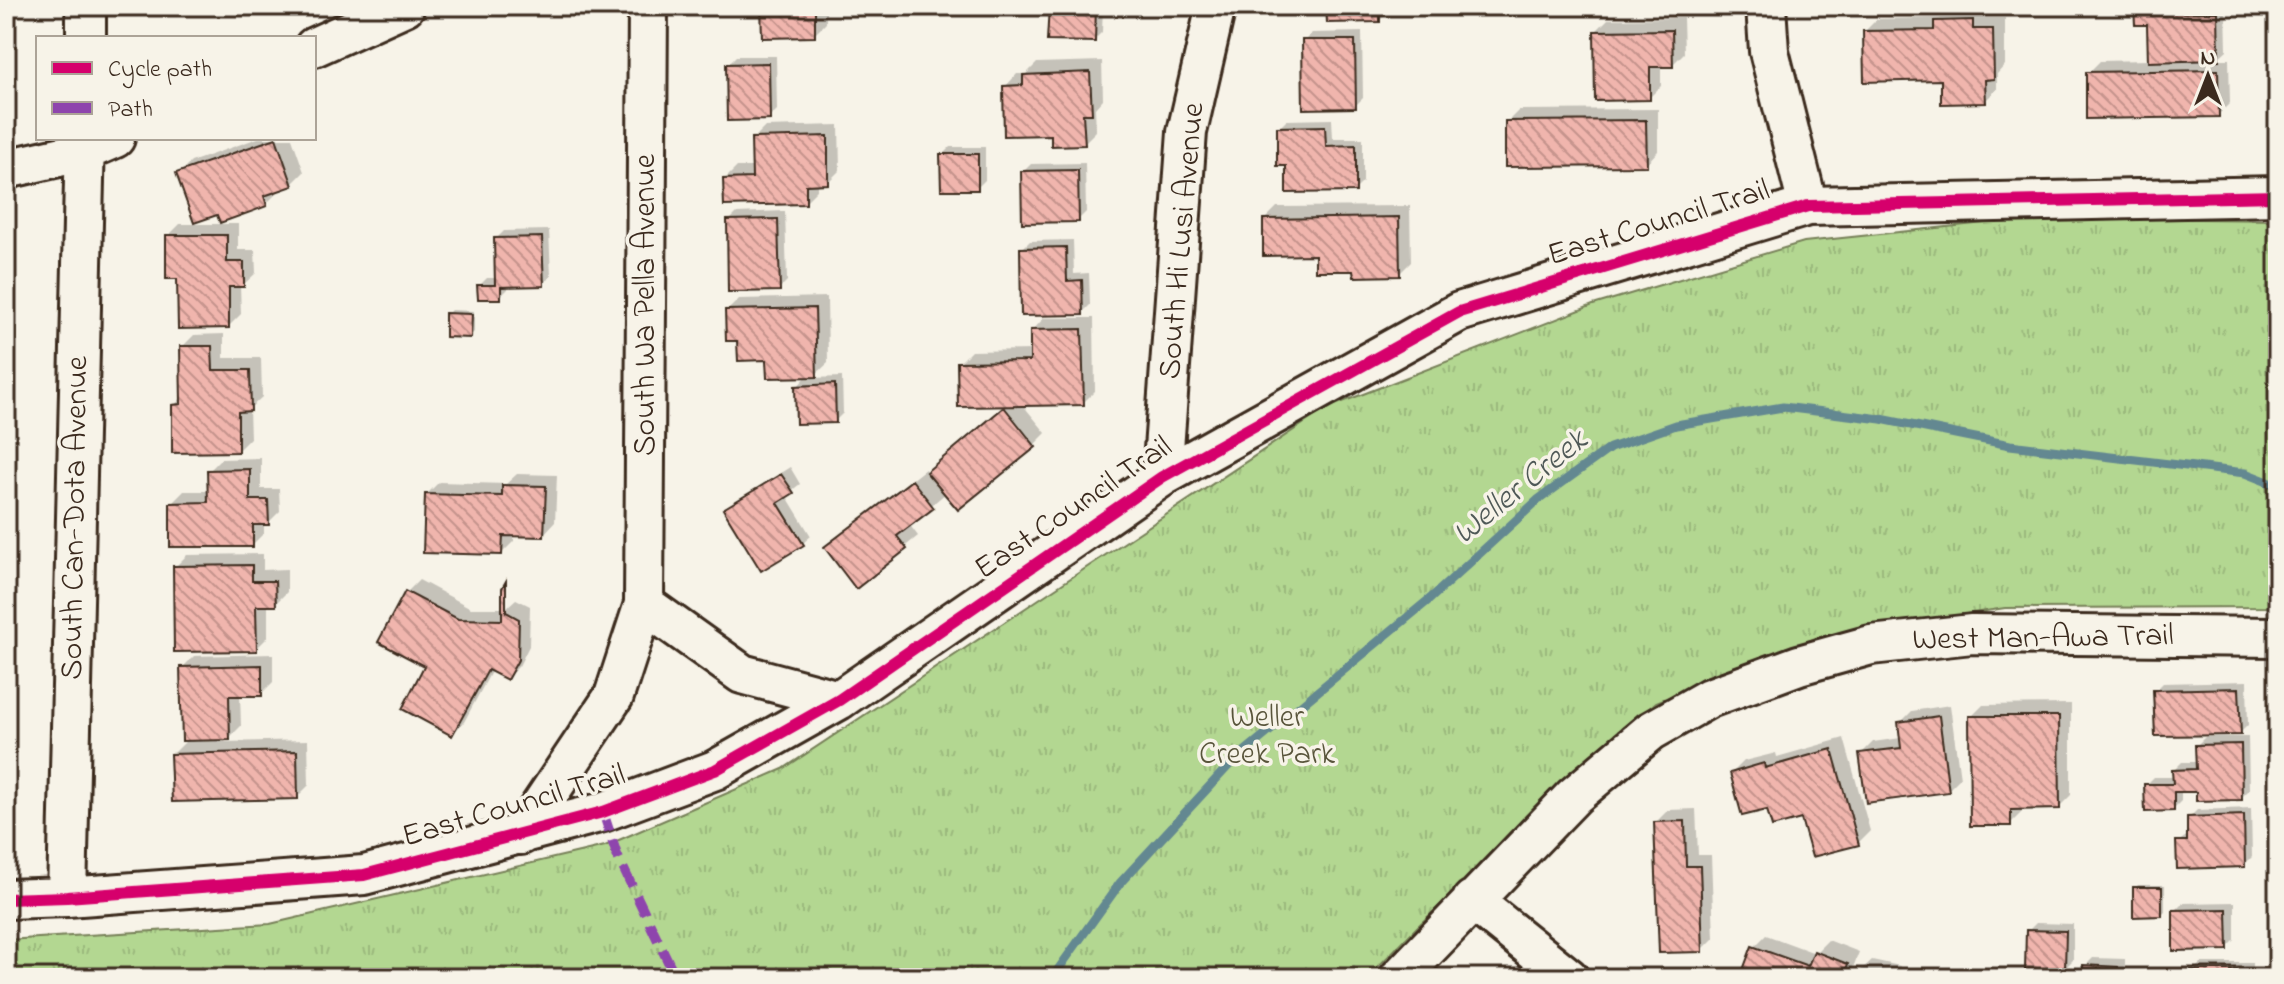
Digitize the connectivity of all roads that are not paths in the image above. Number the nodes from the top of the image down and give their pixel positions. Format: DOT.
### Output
graph roads {
  1 [pos="86,6"];
  2 [pos="405,6"];
  3 [pos="648,6"];
  4 [pos="1216,6"];
  5 [pos="1766,6"];
  6 [pos="86,36"];
  7 [pos="316,46"];
  8 [pos="95,142"];
  9 [pos="6,169"];
  10 [pos="2278,196"];
  11 [pos="1808,206"];
  12 [pos="1162,477"];
  13 [pos="644,604"];
  14 [pos="2278,637"];
  15 [pos="839,700"];
  16 [pos="521,835"];
  17 [pos="67,897"];
  18 [pos="6,899"];
  19 [pos="1472,900"];
  20 [pos="1399,978"];
  21 [pos="1569,978"];
  1 -- 6 [label="street"];
  2 -- 7 [label="street"];
  3 -- 13 [label="street, South Wa Pella Avenue"];
  4 -- 12 [label="street, South Hi Lusi Avenue"];
  5 -- 11 [label="street"];
  8 -- 9 [label="street"];
  8 -- 17 [label="street, South Can-Dota Avenue"];
  10 -- 11 [label="street, East Council Trail"];
  11 -- 12 [label="street, East Council Trail"];
  12 -- 15 [label="street, East Council Trail"];
  13 -- 15 [label="street"];
  13 -- 16 [label="street, South Wa Pella Avenue"];
  14 -- 19 [label="street, West Man-Awa Trail"];
  15 -- 16 [label="street, East Council Trail"];
  16 -- 17 [label="street, East Council Trail"];
  17 -- 18 [label="street, East Council Trail"];
  19 -- 20 [label="street, West Man-Awa Trail"];
  19 -- 21 [label="street"];
}
